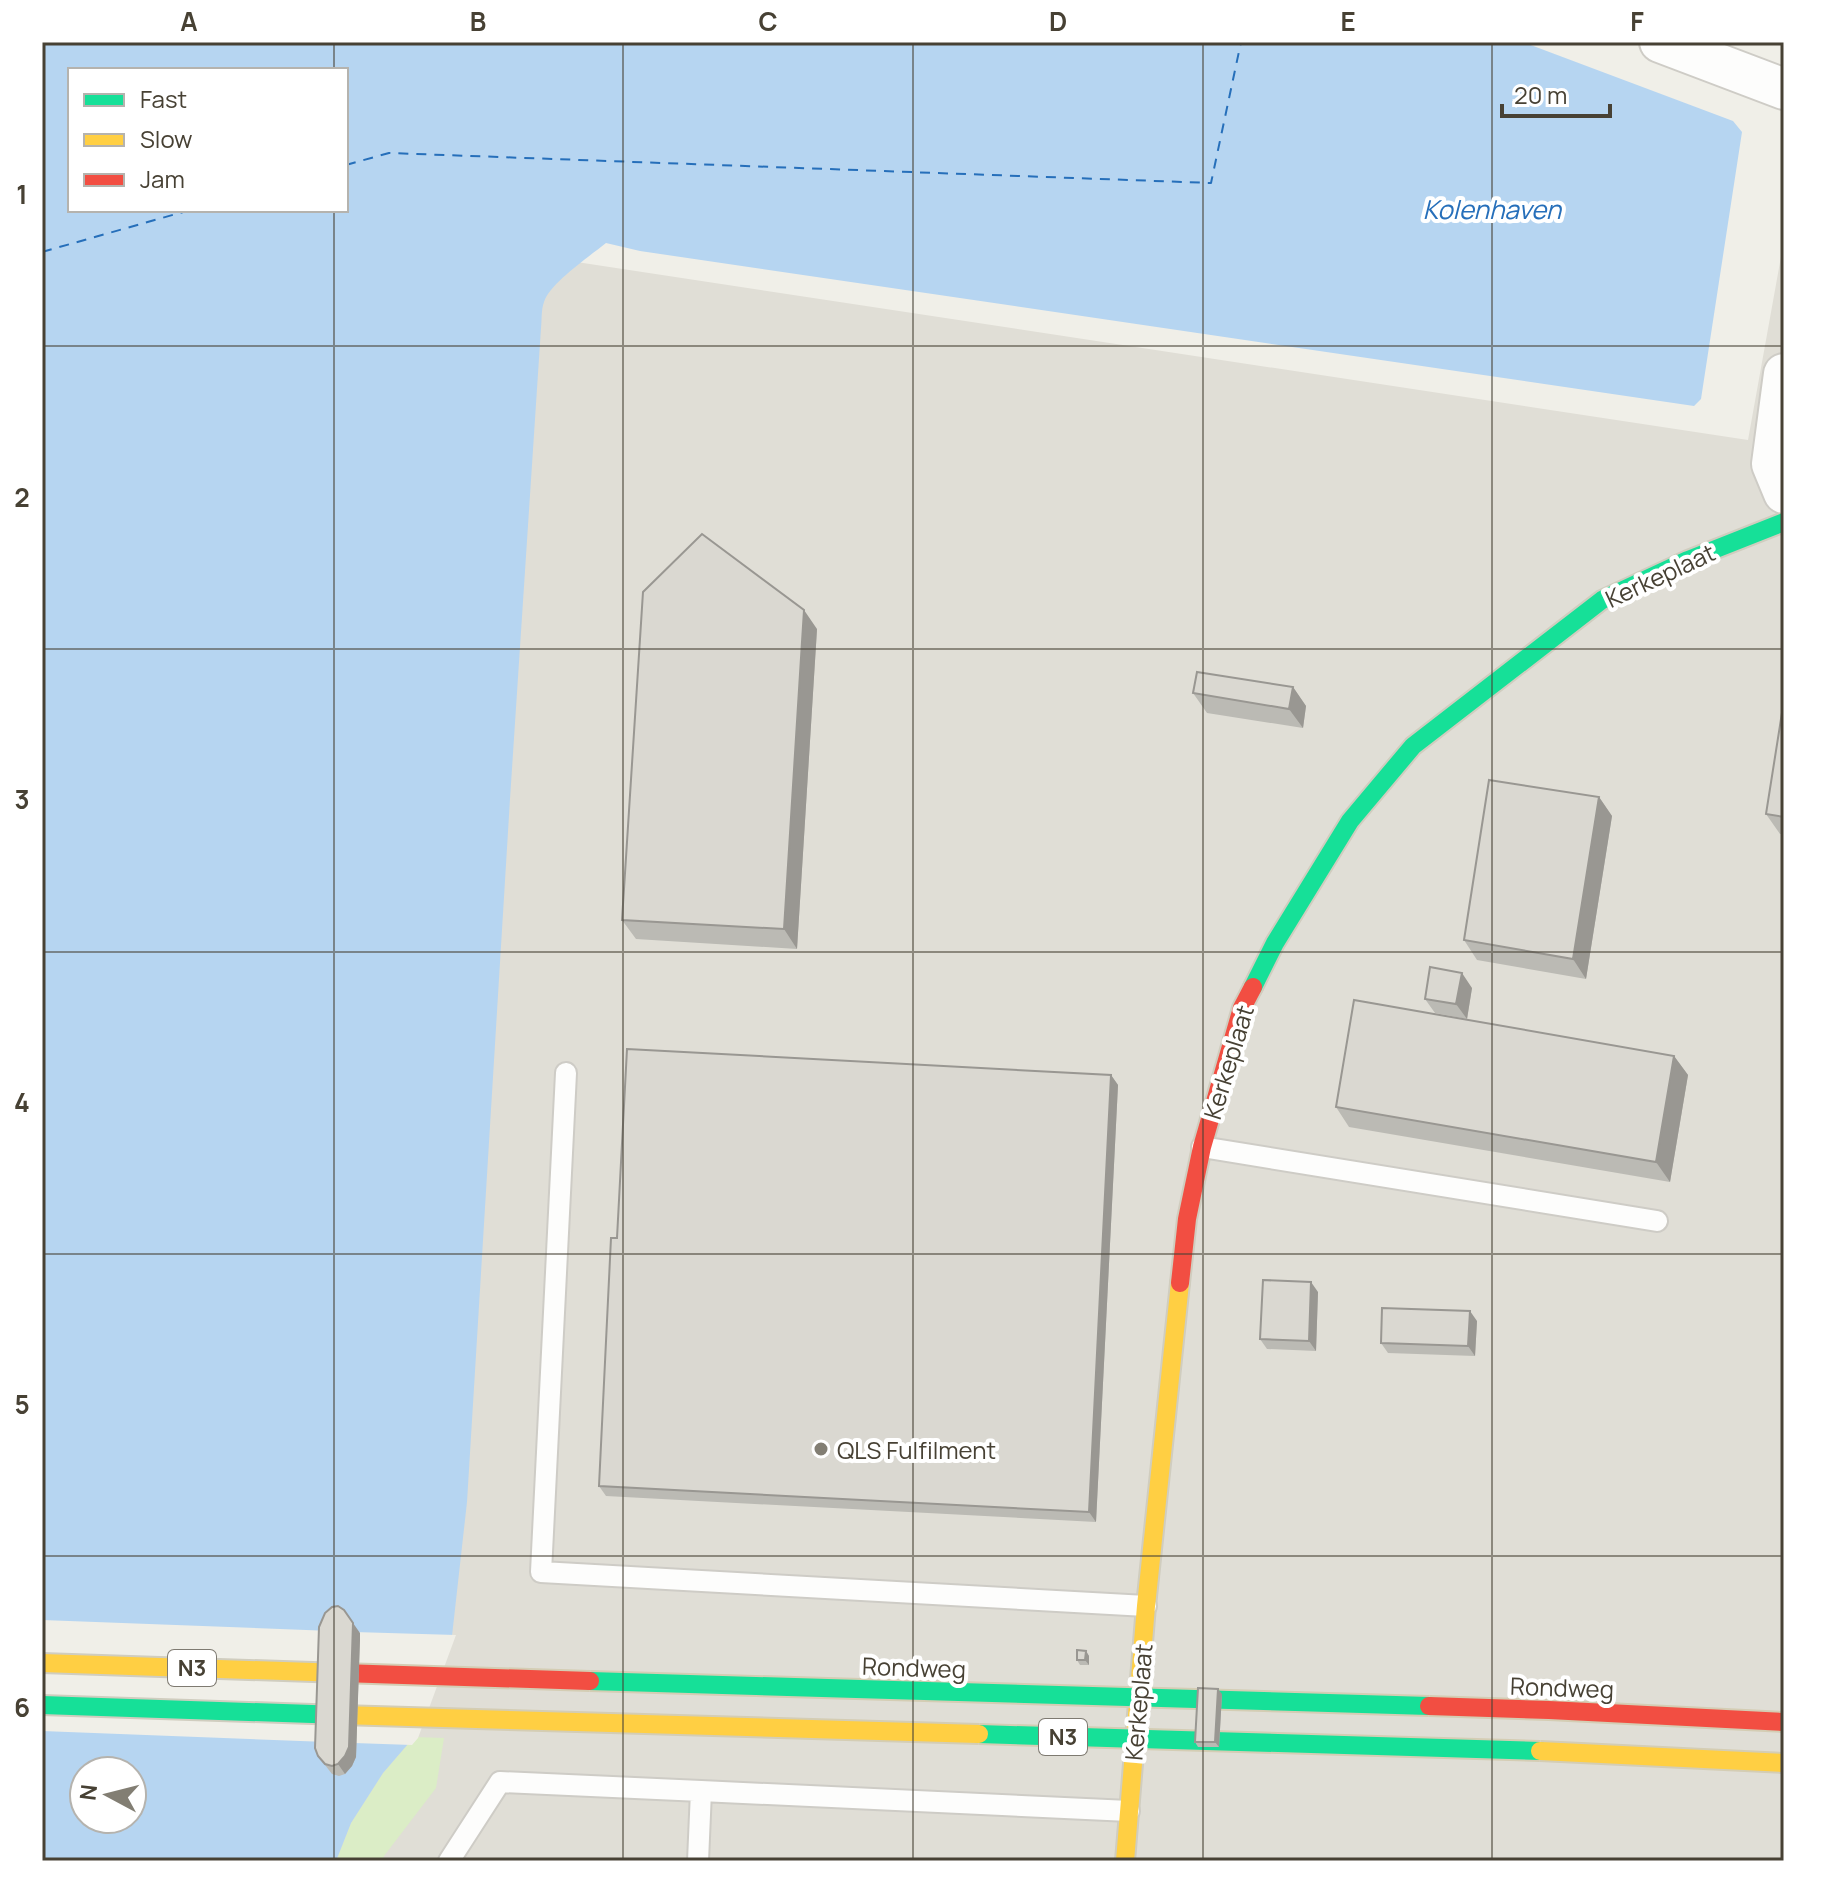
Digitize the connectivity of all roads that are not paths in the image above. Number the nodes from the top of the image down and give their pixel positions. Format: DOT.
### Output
graph roads {
  1 [pos="1660,42"];
  2 [pos="1784,89"];
  3 [pos="1784,374"];
  4 [pos="1784,493"];
  5 [pos="1784,522"];
  6 [pos="566,1073"];
  7 [pos="1202,1147"];
  8 [pos="1657,1221"];
  9 [pos="1146,1606"];
  10 [pos="42,1663"];
  11 [pos="42,1705"];
  12 [pos="1784,1722"];
  13 [pos="1784,1763"];
  14 [pos="701,1791"];
  15 [pos="1129,1811"];
  16 [pos="449,1861"];
  17 [pos="698,1861"];
  18 [pos="1125,1861"];
  1 -- 2 [label="street"];
  3 -- 4 [label="street"];
  5 -- 7 [label="main road, Kerkeplaat"];
  6 -- 9 [label="lane"];
  7 -- 8 [label="lane"];
  7 -- 9 [label="main road, Kerkeplaat"];
  9 -- 15 [label="main road, Kerkeplaat"];
  10 -- 12 [label="main road, Rondweg / N3, bridge"];
  11 -- 13 [label="main road, N3, bridge"];
  14 -- 15 [label="lane"];
  14 -- 16 [label="lane"];
  14 -- 17 [label="lane"];
  15 -- 18 [label="main road, Kerkeplaat"];
}
